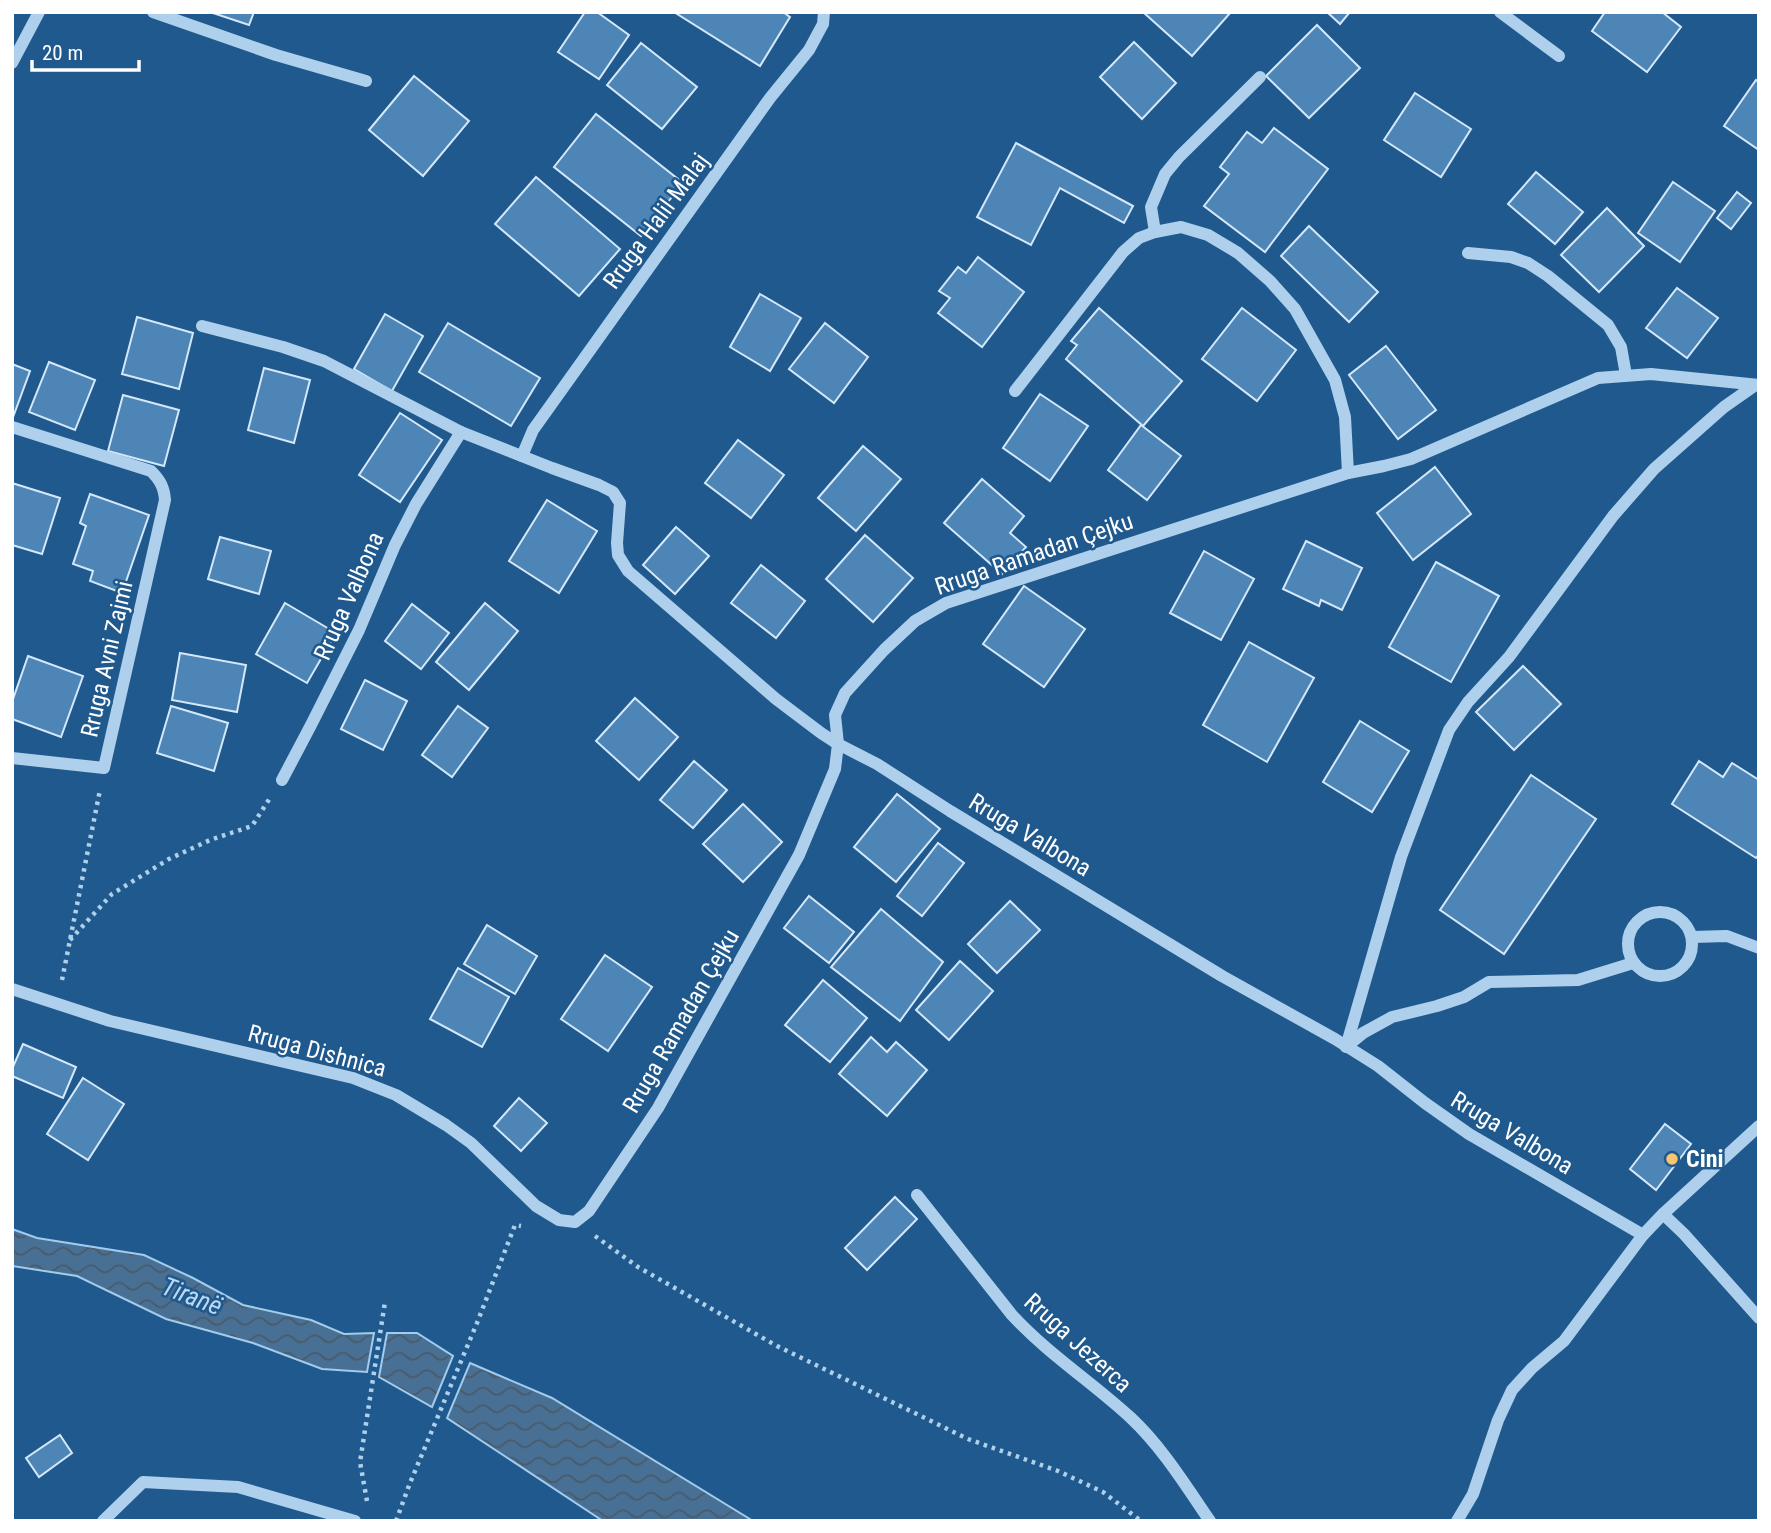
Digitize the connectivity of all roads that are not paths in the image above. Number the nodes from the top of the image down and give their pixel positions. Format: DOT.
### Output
graph roads {
  1 [pos="40,12"];
  2 [pos="153,12"];
  3 [pos="824,12"];
  4 [pos="1500,12"];
  5 [pos="1559,56"];
  6 [pos="12,63"];
  7 [pos="1260,77"];
  8 [pos="366,81"];
  9 [pos="1155,232"];
  10 [pos="1468,253"];
  11 [pos="202,326"];
  12 [pos="1626,376"];
  13 [pos="1756,386"];
  14 [pos="1015,391"];
  15 [pos="12,427"];
  16 [pos="461,432"];
  17 [pos="522,456"];
  18 [pos="1348,473"];
  19 [pos="838,744"];
  20 [pos="12,758"];
  21 [pos="282,780"];
  22 [pos="1692,937"];
  23 [pos="1759,948"];
  24 [pos="1633,963"];
  25 [pos="12,989"];
  26 [pos="1346,1046"];
  27 [pos="1759,1126"];
  28 [pos="917,1195"];
  29 [pos="1662,1214"];
  30 [pos="575,1222"];
  31 [pos="1643,1235"];
  32 [pos="1759,1318"];
  33 [pos="103,1521"];
  34 [pos="355,1521"];
  35 [pos="1210,1521"];
  36 [pos="1457,1521"];
  1 -- 6 [label="street"];
  2 -- 8 [label="street"];
  3 -- 17 [label="street, Rruga Halil Malaj"];
  4 -- 5 [label="street"];
  7 -- 9 [label="street"];
  9 -- 14 [label="street"];
  9 -- 18 [label="street"];
  10 -- 12 [label="street"];
  11 -- 16 [label="street, Rruga Valbona"];
  12 -- 13 [label="street, Rruga Ramadan Çejku"];
  12 -- 18 [label="street, Rruga Ramadan Çejku"];
  13 -- 26 [label="street"];
  15 -- 20 [label="street, Rruga Avni Zajmi"];
  16 -- 17 [label="street, Rruga Valbona"];
  16 -- 21 [label="street, Rruga Valbona"];
  17 -- 19 [label="street, Rruga Valbona"];
  18 -- 19 [label="street, Rruga Ramadan Çejku"];
  19 -- 26 [label="street, Rruga Valbona"];
  19 -- 30 [label="street, Rruga Ramadan Çejku"];
  22 -- 23 [label="street"];
  22 -- 24 [label="street"];
  22 -- 24 [label="street"];
  24 -- 26 [label="street"];
  25 -- 30 [label="street, Rruga Dishnica"];
  26 -- 31 [label="street, Rruga Valbona"];
  27 -- 29 [label="street"];
  28 -- 35 [label="street, Rruga Jezerca"];
  29 -- 31 [label="street"];
  29 -- 32 [label="street"];
  31 -- 36 [label="street"];
  33 -- 34 [label="street"];
}
